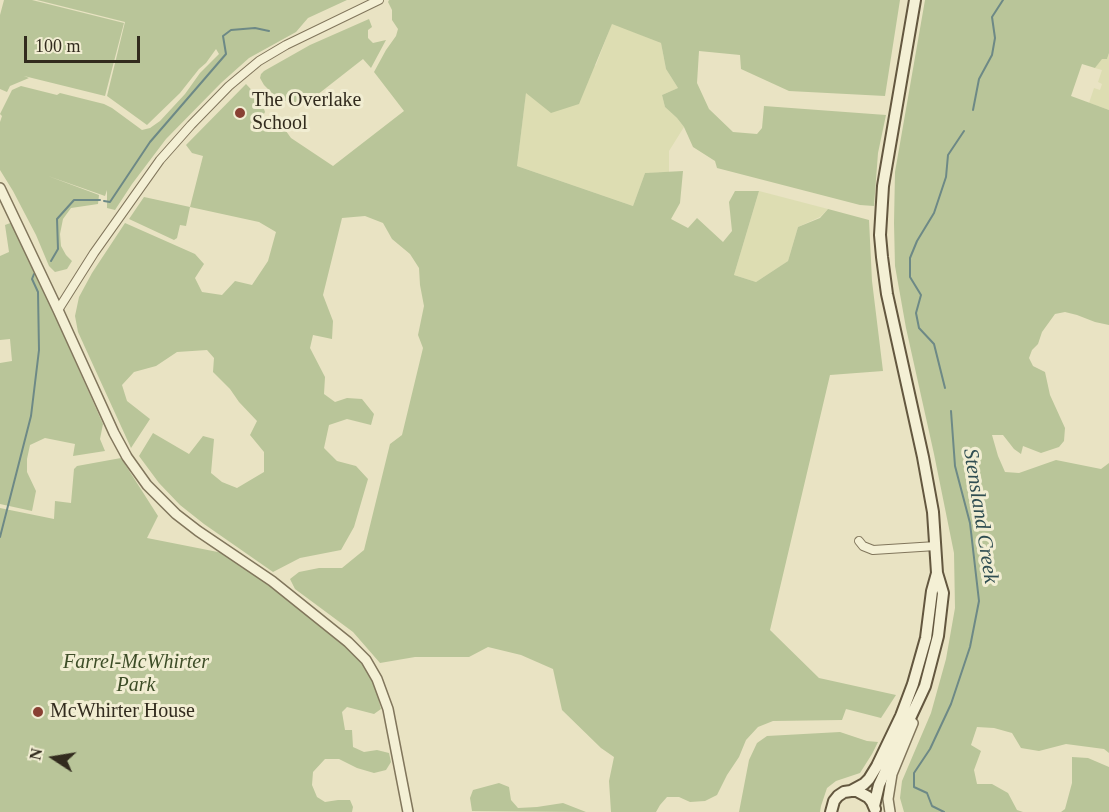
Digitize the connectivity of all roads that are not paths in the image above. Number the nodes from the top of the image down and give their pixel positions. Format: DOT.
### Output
graph roads {
  1 [pos="379,0"];
  2 [pos="915,0"];
  3 [pos="0,188"];
  4 [pos="58,310"];
  5 [pos="859,541"];
  6 [pos="936,546"];
  7 [pos="937,573"];
  8 [pos="919,701"];
  9 [pos="851,791"];
  10 [pos="875,809"];
  11 [pos="408,812"];
  12 [pos="831,812"];
  13 [pos="890,812"];
  1 -- 4 [label="street"];
  2 -- 6 [label="main road"];
  3 -- 4 [label="street"];
  4 -- 11 [label="street"];
  5 -- 6 [label="street"];
  6 -- 7 [label="main road"];
  7 -- 8 [label="main road"];
  7 -- 9 [label="main road"];
  8 -- 10 [label="main road"];
  8 -- 13 [label="street"];
  9 -- 10 [label="main road"];
  9 -- 12 [label="main road"];
}
